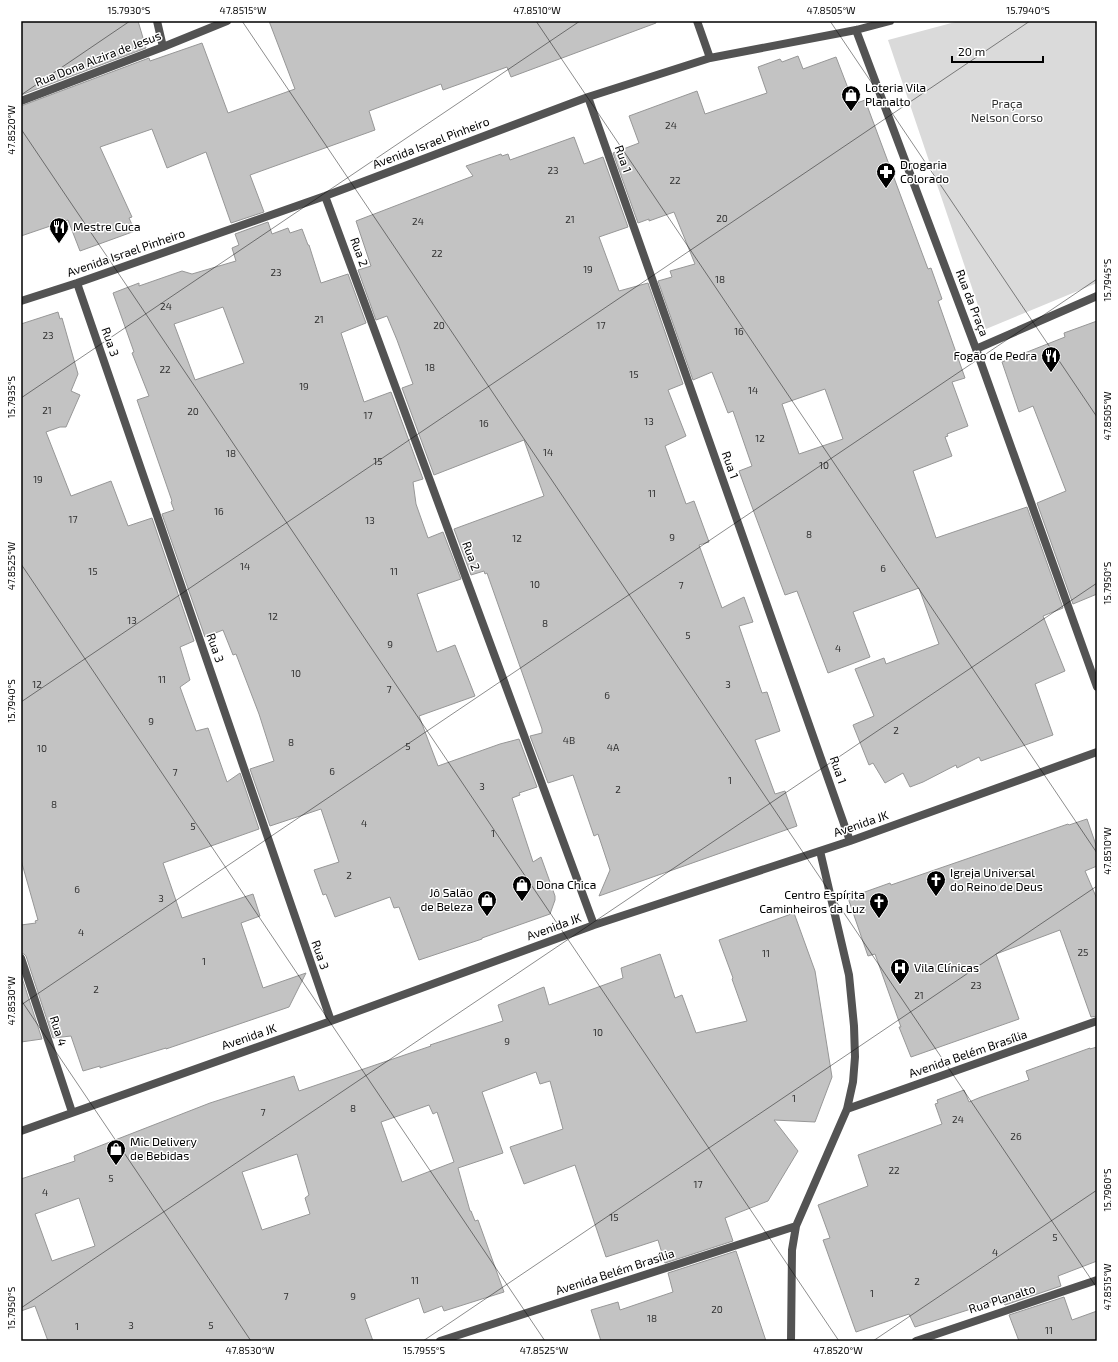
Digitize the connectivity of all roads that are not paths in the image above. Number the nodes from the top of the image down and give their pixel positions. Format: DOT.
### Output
graph roads {
  1 [pos="157,21"];
  2 [pos="227,21"];
  3 [pos="698,21"];
  4 [pos="890,21"];
  5 [pos="856,30"];
  6 [pos="163,47"];
  7 [pos="710,58"];
  8 [pos="588,97"];
  9 [pos="21,101"];
  10 [pos="325,196"];
  11 [pos="77,283"];
  12 [pos="1097,296"];
  13 [pos="21,301"];
  14 [pos="976,349"];
  15 [pos="1097,687"];
  16 [pos="1097,752"];
  17 [pos="850,841"];
  18 [pos="820,851"];
  19 [pos="594,925"];
  20 [pos="21,958"];
  21 [pos="330,1021"];
  22 [pos="1097,1021"];
  23 [pos="847,1109"];
  24 [pos="72,1112"];
  25 [pos="21,1131"];
  26 [pos="796,1226"];
  27 [pos="1097,1280"];
  28 [pos="440,1341"];
  29 [pos="791,1341"];
  30 [pos="916,1341"];
  1 -- 6 [label="street"];
  2 -- 6 [label="street, Rua Dona Alzira de Jesus"];
  3 -- 7 [label="street"];
  4 -- 5 [label="street"];
  5 -- 7 [label="street, Avenida Israel Pinheiro"];
  5 -- 14 [label="street, Rua da Praça"];
  6 -- 9 [label="street, Rua Dona Alzira de Jesus"];
  7 -- 8 [label="street, Avenida Israel Pinheiro"];
  8 -- 10 [label="street, Avenida Israel Pinheiro"];
  8 -- 17 [label="street, Rua 1"];
  10 -- 11 [label="street, Avenida Israel Pinheiro"];
  10 -- 19 [label="street, Rua 2"];
  11 -- 13 [label="street, Avenida Israel Pinheiro"];
  11 -- 21 [label="street, Rua 3"];
  12 -- 14 [label="street"];
  14 -- 15 [label="street, Rua da Praça"];
  16 -- 17 [label="street, Avenida JK"];
  17 -- 18 [label="street, Avenida JK"];
  18 -- 19 [label="street, Avenida JK"];
  18 -- 23 [label="street"];
  19 -- 21 [label="street, Avenida JK"];
  20 -- 24 [label="street, Rua 4"];
  21 -- 24 [label="street, Avenida JK"];
  22 -- 23 [label="street, Avenida Belém Brasília"];
  23 -- 26 [label="street"];
  24 -- 25 [label="street, Avenida JK"];
  26 -- 28 [label="street, Avenida Belém Brasília"];
  26 -- 29 [label="street"];
  27 -- 30 [label="street, Rua Planalto"];
}
